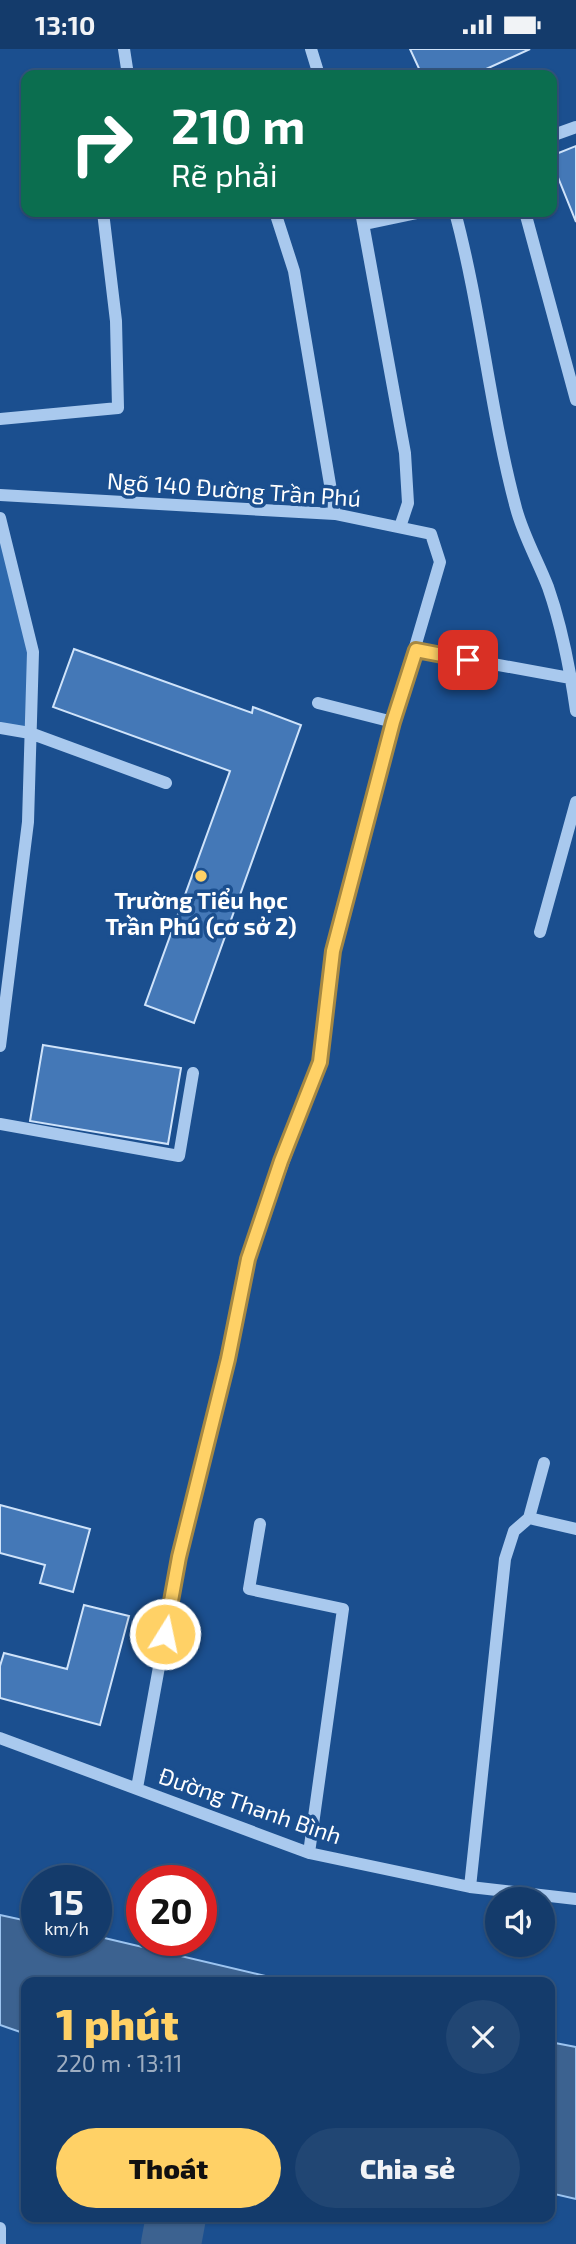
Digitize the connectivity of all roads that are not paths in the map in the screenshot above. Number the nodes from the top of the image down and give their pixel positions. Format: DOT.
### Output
graph roads {
  1 [pos="124,49"];
  2 [pos="310,49"];
  3 [pos="127,70"];
  4 [pos="317,70"];
  5 [pos="576,127"];
  6 [pos="557,134"];
  7 [pos="104,217"];
  8 [pos="277,217"];
  9 [pos="456,217"];
  10 [pos="526,217"];
  11 [pos="363,218"];
  12 [pos="576,400"];
  13 [pos="0,419"];
  14 [pos="0,495"];
  15 [pos="335,514"];
  16 [pos="0,518"];
  17 [pos="400,527"];
  18 [pos="416,650"];
  19 [pos="574,680"];
  20 [pos="318,703"];
  21 [pos="576,711"];
  22 [pos="393,722"];
  23 [pos="0,728"];
  24 [pos="30,733"];
  25 [pos="166,783"];
  26 [pos="576,802"];
  27 [pos="540,932"];
  28 [pos="0,1046"];
  29 [pos="193,1073"];
  30 [pos="0,1124"];
  31 [pos="544,1463"];
  32 [pos="530,1518"];
  33 [pos="260,1524"];
  34 [pos="576,1529"];
  35 [pos="0,1738"];
  36 [pos="136,1788"];
  37 [pos="309,1853"];
  38 [pos="470,1887"];
  39 [pos="576,1899"];
  40 [pos="0,2228"];
  41 [pos="0,2244"];
  1 -- 3 [label="street"];
  2 -- 4 [label="street"];
  5 -- 6 [label="street"];
  7 -- 13 [label="street"];
  8 -- 15 [label="street"];
  9 -- 19 [label="street"];
  10 -- 12 [label="street"];
  11 -- 17 [label="street"];
  14 -- 15 [label="street, Ngõ 140 Đường Trần Phú"];
  15 -- 17 [label="street, Ngõ 140 Đường Trần Phú"];
  16 -- 24 [label="street"];
  17 -- 18 [label="street, Ngõ 140 Đường Trần Phú"];
  18 -- 19 [label="street"];
  18 -- 22 [label="street"];
  19 -- 21 [label="street"];
  20 -- 22 [label="street"];
  22 -- 36 [label="street"];
  23 -- 24 [label="street"];
  24 -- 25 [label="street"];
  24 -- 28 [label="street"];
  26 -- 27 [label="street"];
  29 -- 30 [label="street"];
  31 -- 32 [label="street"];
  32 -- 34 [label="street"];
  32 -- 38 [label="street"];
  33 -- 37 [label="street"];
  35 -- 36 [label="street, Đường Thanh Bình"];
  36 -- 37 [label="street, Đường Thanh Bình"];
  37 -- 38 [label="street, Đường Thanh Bình"];
  38 -- 39 [label="street, Đường Thanh Bình"];
  40 -- 41 [label="street"];
}
